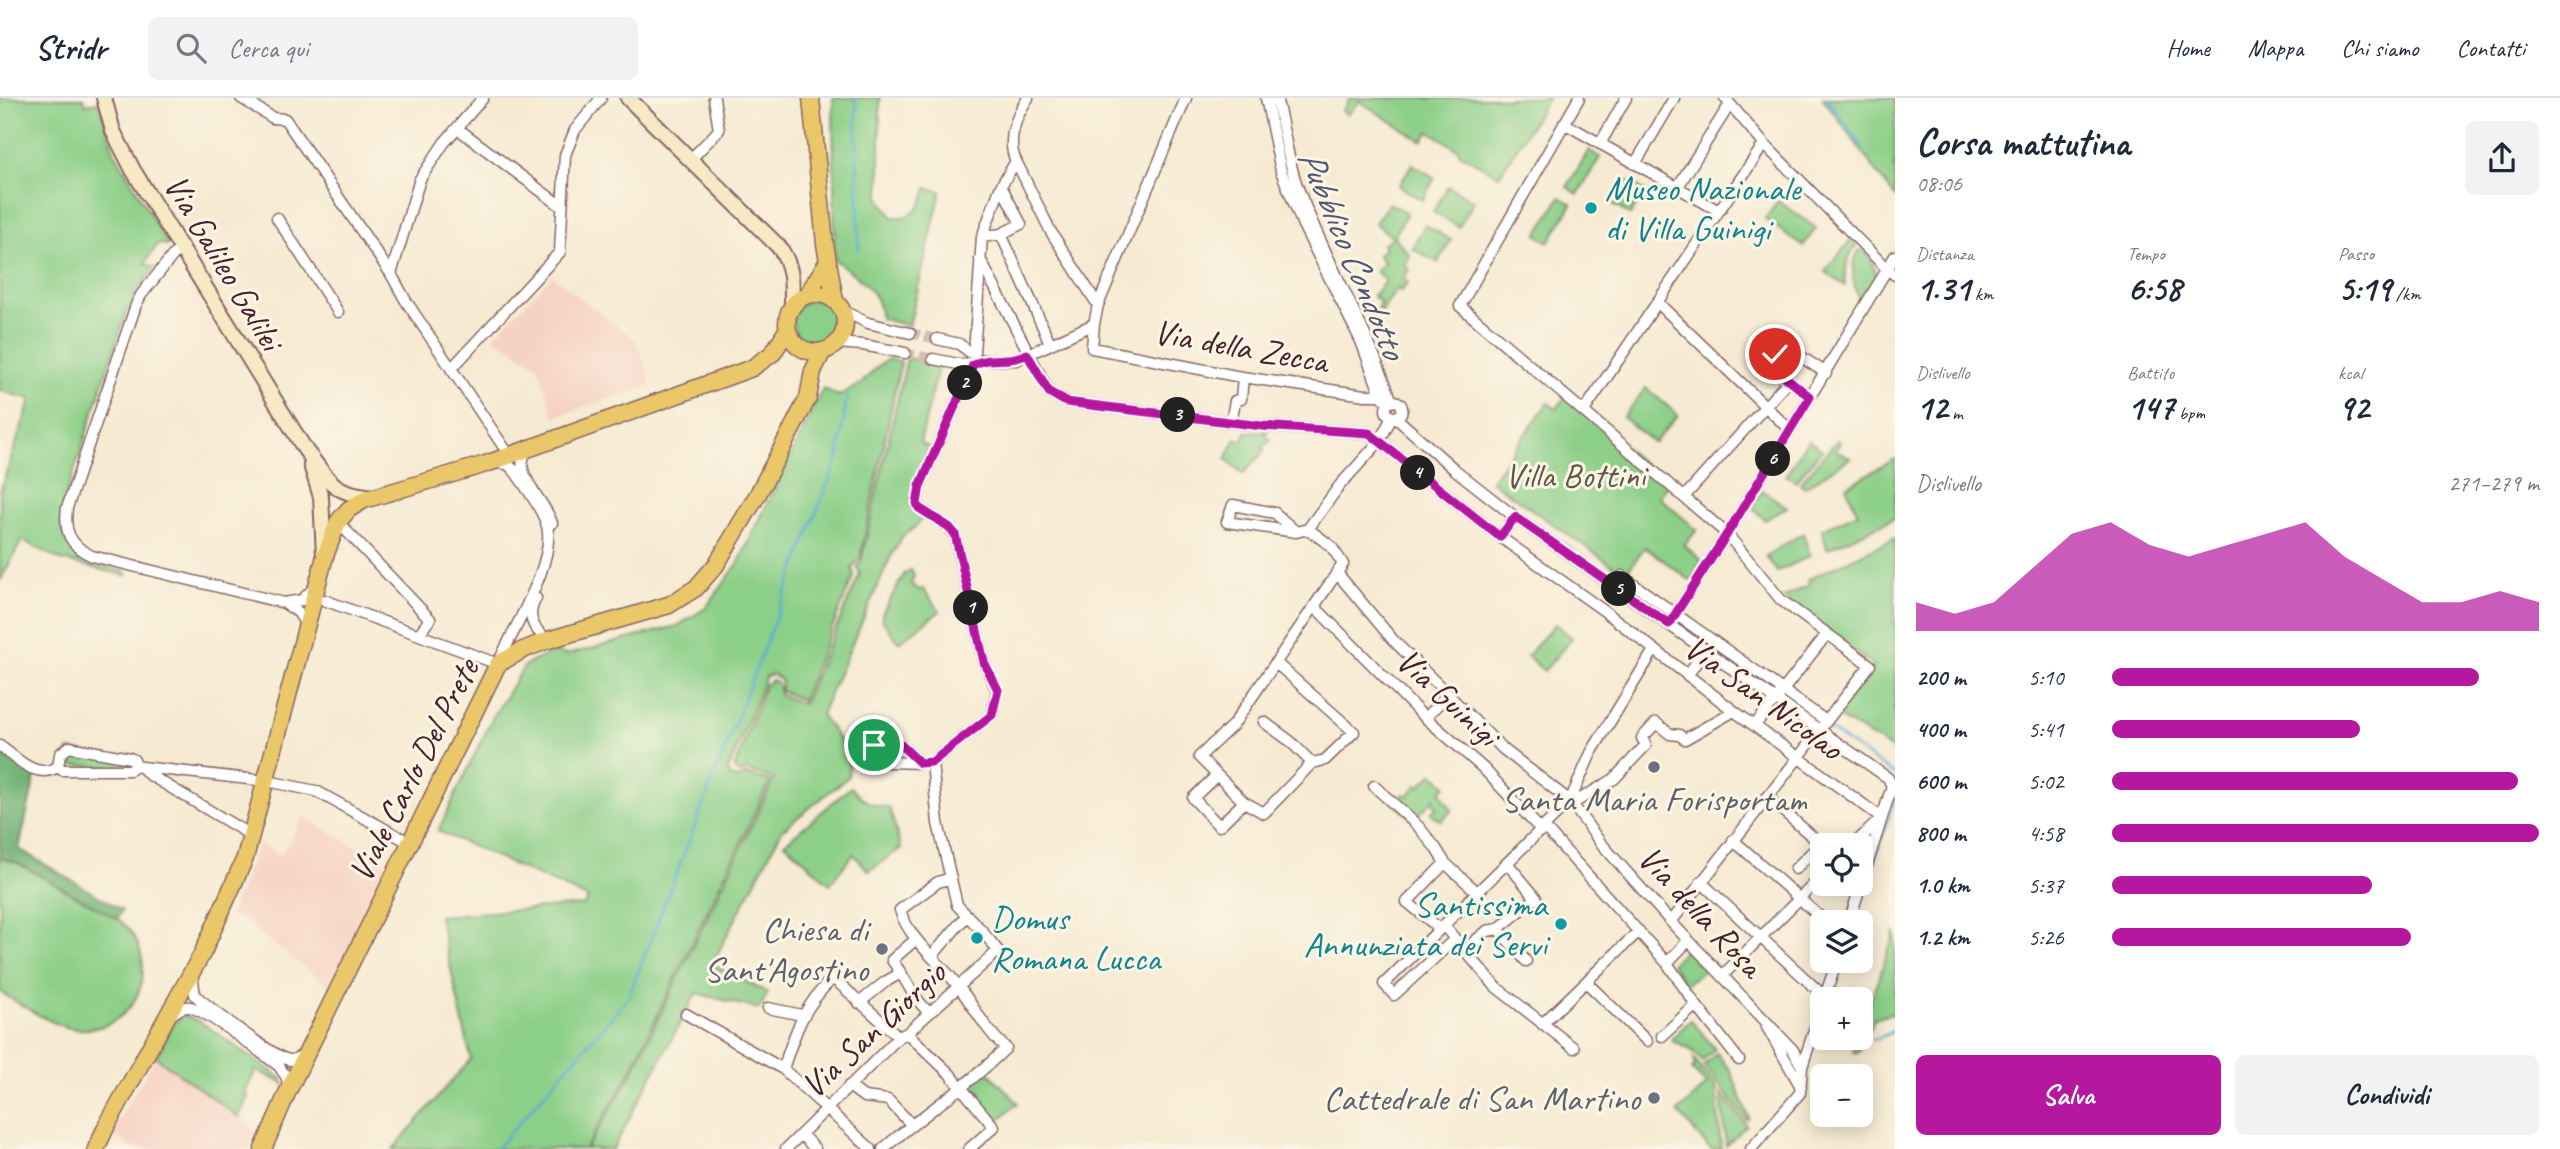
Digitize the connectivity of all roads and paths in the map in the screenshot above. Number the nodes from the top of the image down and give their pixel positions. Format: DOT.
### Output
graph roads {
  1 [pos="104,98"];
  2 [pos="241,98"];
  3 [pos="483,98"];
  4 [pos="601,98"];
  5 [pos="628,98"];
  6 [pos="714,98"];
  7 [pos="1028,98"];
  8 [pos="1186,98"];
  9 [pos="1266,98"];
  10 [pos="1579,98"];
  11 [pos="1626,98"];
  12 [pos="1674,98"];
  13 [pos="1279,100"];
  14 [pos="1728,101"];
  15 [pos="814,102"];
  16 [pos="1564,123"];
  17 [pos="457,128"];
  18 [pos="1600,144"];
  19 [pos="1764,144"];
  20 [pos="691,159"];
  21 [pos="1016,161"];
  22 [pos="1635,164"];
  23 [pos="1001,186"];
  24 [pos="1677,188"];
  25 [pos="561,206"];
  26 [pos="1719,211"];
  27 [pos="277,218"];
  28 [pos="1307,222"];
  29 [pos="1001,234"];
  30 [pos="982,237"];
  31 [pos="179,255"];
  32 [pos="980,255"];
  33 [pos="1895,256"];
  34 [pos="828,261"];
  35 [pos="1891,272"];
  36 [pos="391,274"];
  37 [pos="807,295"];
  38 [pos="1657,302"];
  39 [pos="1098,305"];
  40 [pos="792,306"];
  41 [pos="839,306"];
  42 [pos="338,312"];
  43 [pos="1094,324"];
  44 [pos="787,330"];
  45 [pos="910,333"];
  46 [pos="937,340"];
  47 [pos="1050,343"];
  48 [pos="830,347"];
  49 [pos="905,354"];
  50 [pos="1027,354"];
  51 [pos="933,359"];
  52 [pos="973,359"];
  53 [pos="451,369"];
  54 [pos="1826,373"];
  55 [pos="1244,377"];
  56 [pos="1789,380"];
  57 [pos="1810,397"];
  58 [pos="1387,400"];
  59 [pos="1765,407"];
  60 [pos="1584,411"];
  61 [pos="1393,417"];
  62 [pos="1231,422"];
  63 [pos="1790,430"];
  64 [pos="1378,442"];
  65 [pos="529,448"];
  66 [pos="306,451"];
  67 [pos="509,455"];
  68 [pos="486,464"];
  69 [pos="1685,496"];
  70 [pos="373,497"];
  71 [pos="1515,517"];
  72 [pos="338,522"];
  73 [pos="1308,529"];
  74 [pos="1296,531"];
  75 [pos="1727,534"];
  76 [pos="1500,537"];
  77 [pos="324,556"];
  78 [pos="1338,573"];
  79 [pos="1622,576"];
  80 [pos="320,593"];
  81 [pos="284,603"];
  82 [pos="1314,606"];
  83 [pos="1675,613"];
  84 [pos="1669,624"];
  85 [pos="306,625"];
  86 [pos="419,634"];
  87 [pos="1827,634"];
  88 [pos="548,640"];
  89 [pos="1705,649"];
  90 [pos="1654,650"];
  91 [pos="1276,663"];
  92 [pos="498,664"];
  93 [pos="1688,676"];
  94 [pos="1448,694"];
  95 [pos="1779,695"];
  96 [pos="1734,710"];
  97 [pos="1426,718"];
  98 [pos="1264,722"];
  99 [pos="1755,725"];
  100 [pos="1823,725"];
  101 [pos="0,746"];
  102 [pos="1798,757"];
  103 [pos="932,762"];
  104 [pos="920,763"];
  105 [pos="1312,763"];
  106 [pos="139,766"];
  107 [pos="58,767"];
  108 [pos="1217,775"];
  109 [pos="267,781"];
  110 [pos="1374,786"];
  111 [pos="1767,797"];
  112 [pos="1244,802"];
  113 [pos="1571,802"];
  114 [pos="1882,818"];
  115 [pos="1543,830"];
  116 [pos="1866,833"];
  117 [pos="1810,834"];
  118 [pos="252,836"];
  119 [pos="1733,840"];
  120 [pos="410,843"];
  121 [pos="1810,855"];
  122 [pos="1445,863"];
  123 [pos="1508,864"];
  124 [pos="1796,869"];
  125 [pos="951,878"];
  126 [pos="1701,881"];
  127 [pos="1810,888"];
  128 [pos="1478,893"];
  129 [pos="1800,898"];
  130 [pos="1813,910"];
  131 [pos="1853,910"];
  132 [pos="967,915"];
  133 [pos="1671,922"];
  134 [pos="1442,927"];
  135 [pos="1498,929"];
  136 [pos="1639,931"];
  137 [pos="1761,937"];
  138 [pos="1455,939"];
  139 [pos="915,940"];
  140 [pos="1688,941"];
  141 [pos="1464,950"];
  142 [pos="998,951"];
  143 [pos="933,956"];
  144 [pos="1526,961"];
  145 [pos="1667,963"];
  146 [pos="1011,967"];
  147 [pos="192,971"];
  148 [pos="901,973"];
  149 [pos="1722,976"];
  150 [pos="1587,982"];
  151 [pos="959,988"];
  152 [pos="1810,988"];
  153 [pos="859,1003"];
  154 [pos="1696,1005"];
  155 [pos="768,1008"];
  156 [pos="928,1012"];
  157 [pos="686,1014"];
  158 [pos="802,1015"];
  159 [pos="1762,1017"];
  160 [pos="164,1021"];
  161 [pos="1542,1024"];
  162 [pos="903,1035"];
  163 [pos="1662,1036"];
  164 [pos="1647,1041"];
  165 [pos="1810,1042"];
  166 [pos="310,1046"];
  167 [pos="1574,1048"];
  168 [pos="1739,1060"];
  169 [pos="1802,1067"];
  170 [pos="783,1069"];
  171 [pos="849,1086"];
  172 [pos="1801,1087"];
  173 [pos="963,1088"];
  174 [pos="288,1091"];
  175 [pos="828,1108"];
  176 [pos="912,1124"];
  177 [pos="801,1134"];
  178 [pos="96,1149"];
  179 [pos="263,1149"];
  180 [pos="786,1149"];
  181 [pos="815,1149"];
  182 [pos="871,1149"];
  183 [pos="883,1149"];
  184 [pos="969,1149"];
  185 [pos="1751,1149"];
  1 -- 31 [label="main road, Via Galileo Galilei"];
  2 -- 36 [label="street"];
  3 -- 17 [label="street"];
  4 -- 25 [label="street"];
  5 -- 20 [label="main road"];
  6 -- 20 [label="street"];
  7 -- 21 [label="street"];
  8 -- 39 [label="street"];
  9 -- 28 [label="street"];
  10 -- 16 [label="street"];
  11 -- 18 [label="street"];
  12 -- 22 [label="street"];
  13 -- 28 [label="street"];
  14 -- 19 [label="street"];
  14 -- 24 [label="street"];
  15 -- 34 [label="main road"];
  16 -- 18 [label="street"];
  16 -- 60 [label="street"];
  17 -- 25 [label="street"];
  17 -- 36 [label="street"];
  18 -- 22 [label="street"];
  19 -- 26 [label="street"];
  19 -- 35 [label="street"];
  20 -- 40 [label="main road"];
  21 -- 23 [label="street"];
  21 -- 39 [label="street"];
  22 -- 24 [label="street"];
  23 -- 29 [label="street"];
  23 -- 30 [label="street"];
  24 -- 26 [label="street"];
  25 -- 53 [label="street"];
  26 -- 38 [label="street"];
  27 -- 42 [label="street"];
  28 -- 58 [label="street"];
  29 -- 30 [label="street"];
  29 -- 47 [label="street"];
  30 -- 32 [label="street"];
  31 -- 66 [label="main road, Via Galileo Galilei"];
  31 -- 81 [label="street"];
  32 -- 50 [label="street, Via San Nicolao"];
  32 -- 52 [label="street"];
  33 -- 35 [label="street"];
  34 -- 37 [label="main road"];
  34 -- 41 [label="main road"];
  35 -- 54 [label="street"];
  36 -- 53 [label="street"];
  37 -- 40 [label="main road"];
  37 -- 41 [label="main road"];
  38 -- 59 [label="street"];
  38 -- 60 [label="street"];
  39 -- 43 [label="street"];
  40 -- 44 [label="main road"];
  41 -- 45 [label="street"];
  41 -- 48 [label="main road"];
  43 -- 47 [label="street"];
  43 -- 55 [label="street, Via della Zecca"];
  44 -- 48 [label="main road"];
  44 -- 65 [label="main road"];
  46 -- 52 [label="street"];
  47 -- 50 [label="street"];
  48 -- 49 [label="street"];
  48 -- 88 [label="main road, Viale Carlo Del Prete"];
  50 -- 52 [label="street"];
  50 -- 62 [label="street, Via San Nicolao"];
  51 -- 52 [label="street"];
  52 -- 103 [label="street"];
  53 -- 67 [label="street"];
  54 -- 56 [label="street"];
  54 -- 57 [label="street"];
  55 -- 58 [label="street, Via della Zecca"];
  55 -- 62 [label="street"];
  56 -- 57 [label="street"];
  56 -- 59 [label="street"];
  57 -- 63 [label="street"];
  58 -- 61 [label="street"];
  59 -- 63 [label="street"];
  59 -- 69 [label="street"];
  60 -- 69 [label="street"];
  61 -- 64 [label="street"];
  61 -- 71 [label="street"];
  62 -- 64 [label="street, Via San Nicolao"];
  63 -- 75 [label="street"];
  64 -- 73 [label="street"];
  64 -- 76 [label="street, Via San Nicolao"];
  65 -- 67 [label="main road"];
  65 -- 88 [label="street"];
  66 -- 70 [label="main road, Via Galileo Galilei"];
  66 -- 77 [label="main road, Via Galileo Galilei"];
  67 -- 68 [label="main road"];
  68 -- 70 [label="main road"];
  68 -- 92 [label="street"];
  69 -- 75 [label="street"];
  70 -- 72 [label="main road"];
  71 -- 76 [label="street"];
  71 -- 84 [label="street"];
  72 -- 77 [label="main road"];
  72 -- 86 [label="street"];
  73 -- 74 [label="street"];
  73 -- 78 [label="street"];
  74 -- 74 [label="street"];
  75 -- 83 [label="street"];
  75 -- 87 [label="street"];
  76 -- 90 [label="street, Via San Nicolao"];
  77 -- 80 [label="main road"];
  78 -- 82 [label="street"];
  78 -- 94 [label="street, Via della Rosa"];
  79 -- 83 [label="street"];
  80 -- 81 [label="street"];
  80 -- 85 [label="main road"];
  80 -- 86 [label="street"];
  81 -- 85 [label="street"];
  82 -- 91 [label="street"];
  82 -- 97 [label="street, Via Guinigi"];
  83 -- 84 [label="street"];
  83 -- 95 [label="street"];
  84 -- 89 [label="street"];
  85 -- 109 [label="main road"];
  86 -- 92 [label="street"];
  87 -- 95 [label="street"];
  87 -- 100 [label="street"];
  88 -- 92 [label="main road, Viale Carlo Del Prete"];
  89 -- 93 [label="street"];
  89 -- 95 [label="street"];
  90 -- 93 [label="street, Via San Nicolao"];
  90 -- 113 [label="street"];
  91 -- 105 [label="street"];
  91 -- 108 [label="street"];
  92 -- 120 [label="main road, Viale Carlo Del Prete"];
  93 -- 96 [label="street, Via San Nicolao"];
  94 -- 97 [label="street"];
  94 -- 113 [label="street, Via della Rosa"];
  95 -- 99 [label="street"];
  95 -- 100 [label="street"];
  96 -- 99 [label="street, Via San Nicolao"];
  96 -- 113 [label="street"];
  97 -- 115 [label="street, Via Guinigi"];
  98 -- 105 [label="street"];
  99 -- 102 [label="street, Via San Nicolao"];
  100 -- 102 [label="street"];
  100 -- 114 [label="street"];
  101 -- 107 [label="street"];
  102 -- 111 [label="street"];
  102 -- 114 [label="street, Via San Nicolao"];
  103 -- 104 [label="street"];
  103 -- 125 [label="street"];
  104 -- 104 [label="street"];
  105 -- 112 [label="street"];
  106 -- 107 [label="street"];
  106 -- 107 [label="street"];
  106 -- 109 [label="street"];
  106 -- 118 [label="street"];
  108 -- 112 [label="street"];
  108 -- 112 [label="street"];
  109 -- 118 [label="main road"];
  109 -- 120 [label="street"];
  110 -- 122 [label="street"];
  111 -- 117 [label="street"];
  111 -- 119 [label="street"];
  113 -- 115 [label="street"];
  113 -- 133 [label="street, Via della Rosa"];
  114 -- 116 [label="street"];
  114 -- 131 [label="street"];
  115 -- 123 [label="street"];
  115 -- 136 [label="street, Via Guinigi"];
  118 -- 147 [label="main road"];
  119 -- 126 [label="street"];
  119 -- 129 [label="street"];
  120 -- 166 [label="main road, Viale Carlo Del Prete"];
  121 -- 124 [label="street"];
  122 -- 128 [label="street"];
  122 -- 134 [label="street"];
  123 -- 128 [label="street"];
  123 -- 135 [label="street"];
  125 -- 132 [label="street"];
  125 -- 139 [label="street"];
  126 -- 133 [label="street"];
  126 -- 137 [label="street"];
  127 -- 129 [label="street"];
  128 -- 134 [label="street"];
  129 -- 130 [label="street"];
  129 -- 137 [label="street"];
  132 -- 142 [label="street"];
  132 -- 143 [label="street"];
  133 -- 140 [label="street, Via della Rosa"];
  134 -- 138 [label="street"];
  134 -- 138 [label="street"];
  135 -- 141 [label="street"];
  135 -- 144 [label="street"];
  136 -- 145 [label="street, Via Guinigi"];
  136 -- 150 [label="street"];
  137 -- 149 [label="street"];
  137 -- 152 [label="street"];
  138 -- 141 [label="street"];
  139 -- 143 [label="street"];
  139 -- 148 [label="street"];
  140 -- 145 [label="street"];
  140 -- 149 [label="street, Via della Rosa"];
  141 -- 161 [label="street"];
  142 -- 146 [label="street"];
  142 -- 151 [label="street, Via San Giorgio"];
  143 -- 151 [label="street"];
  145 -- 154 [label="street, Via Guinigi"];
  147 -- 160 [label="main road"];
  147 -- 166 [label="street"];
  148 -- 153 [label="street"];
  148 -- 156 [label="street"];
  149 -- 159 [label="street, Via della Rosa"];
  150 -- 161 [label="street"];
  150 -- 164 [label="street"];
  151 -- 156 [label="street, Via San Giorgio"];
  151 -- 173 [label="street"];
  153 -- 158 [label="street"];
  153 -- 162 [label="street"];
  154 -- 163 [label="street"];
  154 -- 168 [label="street, Via Guinigi"];
  155 -- 158 [label="street"];
  156 -- 162 [label="street, Via San Giorgio"];
  157 -- 170 [label="street"];
  158 -- 170 [label="street"];
  159 -- 169 [label="street"];
  159 -- 172 [label="street"];
  160 -- 174 [label="street"];
  160 -- 178 [label="main road"];
  161 -- 167 [label="street"];
  162 -- 171 [label="street, Via San Giorgio"];
  162 -- 173 [label="street"];
  165 -- 169 [label="street"];
  166 -- 174 [label="main road, Viale Carlo Del Prete"];
  169 -- 172 [label="street"];
  170 -- 175 [label="street"];
  171 -- 175 [label="street, Via San Giorgio"];
  171 -- 176 [label="street"];
  172 -- 185 [label="street"];
  173 -- 176 [label="street"];
  173 -- 184 [label="street"];
  174 -- 179 [label="main road, Viale Carlo Del Prete"];
  175 -- 177 [label="street, Via San Giorgio"];
  175 -- 182 [label="street"];
  176 -- 183 [label="street"];
  177 -- 180 [label="street, Via San Giorgio"];
  177 -- 181 [label="street"];
}
